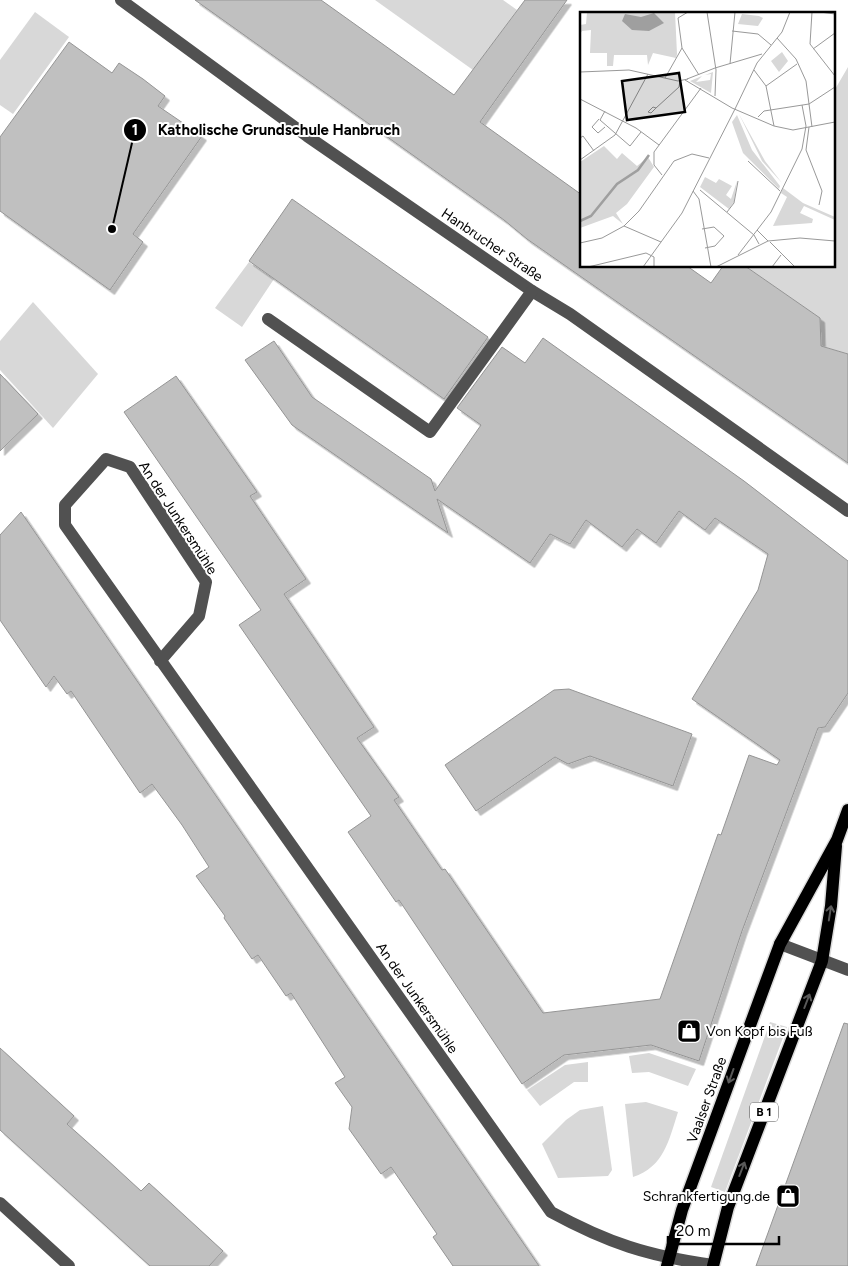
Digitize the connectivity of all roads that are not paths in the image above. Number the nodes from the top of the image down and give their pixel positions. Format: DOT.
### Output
graph roads {
  1 [pos="121,0"];
  2 [pos="532,291"];
  3 [pos="268,319"];
  4 [pos="848,511"];
  5 [pos="160,661"];
  6 [pos="848,810"];
  7 [pos="837,840"];
  8 [pos="780,944"];
  9 [pos="822,961"];
  10 [pos="848,970"];
  11 [pos="0,1203"];
  12 [pos="668,1263"];
  13 [pos="69,1266"];
  14 [pos="713,1266"];
  1 -- 2 [label="street, Hanbrucher Straße"];
  2 -- 3 [label="street"];
  2 -- 4 [label="street, Hanbrucher Straße"];
  5 -- 5 [label="street, An der Junkersmühle"];
  5 -- 12 [label="street, An der Junkersmühle"];
  6 -- 7 [label="main road, Vaalser Straße / B 1"];
  7 -- 8 [label="main road, Vaalser Straße / B 1"];
  9 -- 7 [label="main road, Vaalser Straße / B 1, one-way"];
  8 -- 9 [label="street"];
  8 -- 12 [label="main road, Vaalser Straße / B 1, one-way"];
  9 -- 10 [label="street"];
  14 -- 9 [label="main road, Vaalser Straße / B 1, one-way"];
  11 -- 13 [label="street"];
  12 -- 14 [label="street, An der Junkersmühle"];
}
